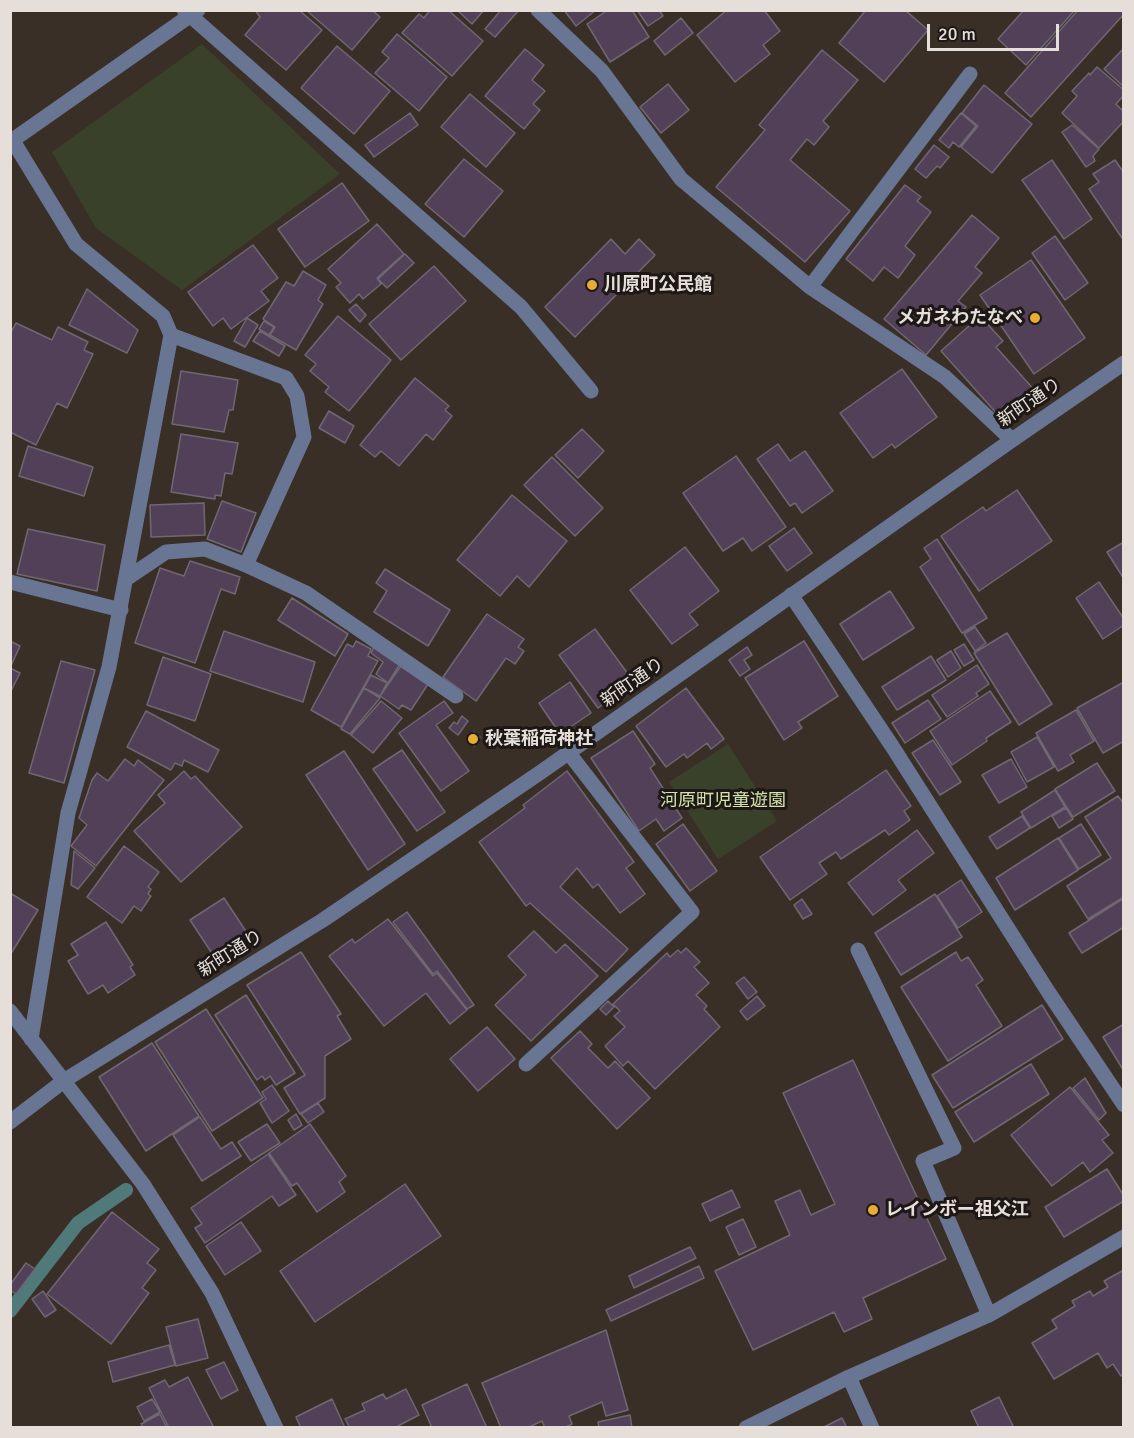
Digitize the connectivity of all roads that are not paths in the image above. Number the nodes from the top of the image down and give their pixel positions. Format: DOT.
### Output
graph roads {
  1 [pos="538,10"];
  2 [pos="191,12"];
  3 [pos="970,74"];
  4 [pos="12,141"];
  5 [pos="810,287"];
  6 [pos="171,335"];
  7 [pos="1124,363"];
  8 [pos="591,390"];
  9 [pos="1012,440"];
  10 [pos="246,565"];
  11 [pos="126,579"];
  12 [pos="10,582"];
  13 [pos="791,595"];
  14 [pos="121,610"];
  15 [pos="456,696"];
  16 [pos="568,752"];
  17 [pos="858,950"];
  18 [pos="10,1011"];
  19 [pos="31,1039"];
  20 [pos="526,1064"];
  21 [pos="65,1080"];
  22 [pos="1124,1105"];
  23 [pos="10,1122"];
  24 [pos="1124,1237"];
  25 [pos="989,1315"];
  26 [pos="849,1377"];
  27 [pos="276,1428"];
  28 [pos="746,1428"];
  29 [pos="872,1428"];
  1 -- 5 [label="street"];
  2 -- 4 [label="street"];
  2 -- 8 [label="street"];
  3 -- 5 [label="street"];
  4 -- 6 [label="street"];
  5 -- 9 [label="street"];
  6 -- 10 [label="street"];
  6 -- 11 [label="street"];
  7 -- 9 [label="street, 新町通り"];
  9 -- 13 [label="street, 新町通り"];
  10 -- 11 [label="street"];
  10 -- 15 [label="street"];
  11 -- 14 [label="street"];
  12 -- 14 [label="street"];
  13 -- 16 [label="street, 新町通り"];
  13 -- 22 [label="street"];
  14 -- 19 [label="street"];
  16 -- 20 [label="street"];
  16 -- 21 [label="street, 新町通り"];
  17 -- 25 [label="street"];
  18 -- 19 [label="street"];
  19 -- 21 [label="street"];
  21 -- 23 [label="street, 新町通り"];
  21 -- 27 [label="street"];
  24 -- 25 [label="street"];
  25 -- 26 [label="street"];
  26 -- 28 [label="street"];
  26 -- 29 [label="street"];
}
